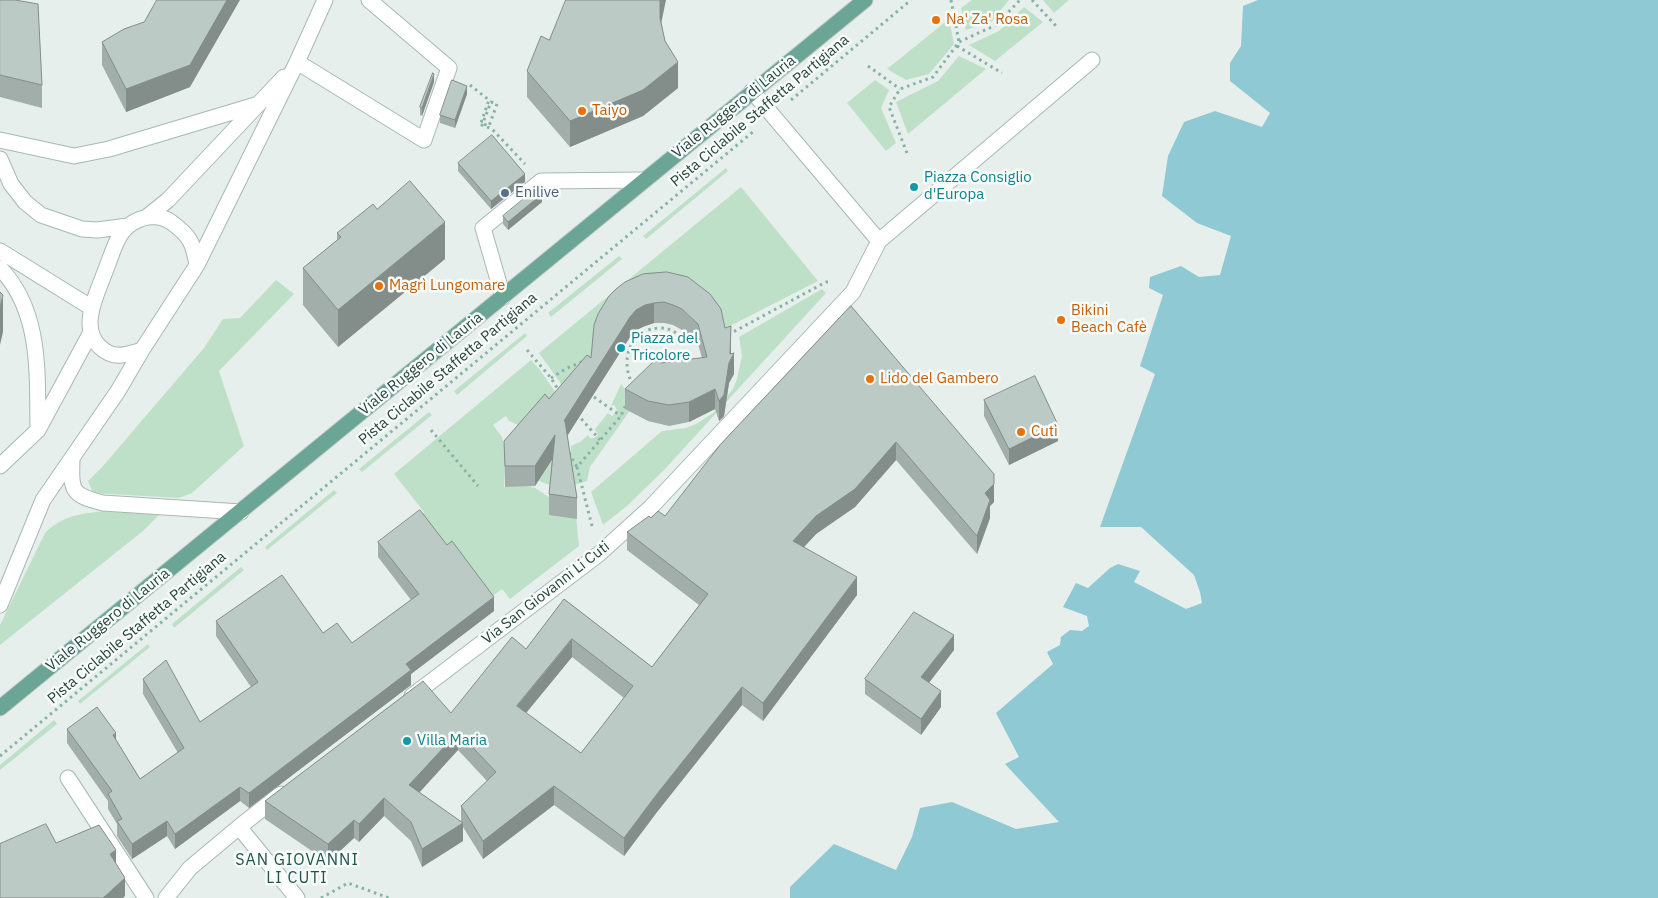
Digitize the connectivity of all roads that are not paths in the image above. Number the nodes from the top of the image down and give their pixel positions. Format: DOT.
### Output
graph roads {
  1 [pos="325,0"];
  2 [pos="369,0"];
  3 [pos="865,0"];
  4 [pos="1092,60"];
  5 [pos="296,62"];
  6 [pos="752,91"];
  7 [pos="259,104"];
  8 [pos="0,140"];
  9 [pos="0,159"];
  10 [pos="645,180"];
  11 [pos="148,216"];
  12 [pos="128,226"];
  13 [pos="879,241"];
  14 [pos="0,252"];
  15 [pos="197,265"];
  16 [pos="0,268"];
  17 [pos="503,297"];
  18 [pos="92,308"];
  19 [pos="90,334"];
  20 [pos="142,350"];
  21 [pos="38,430"];
  22 [pos="72,459"];
  23 [pos="0,466"];
  24 [pos="241,512"];
  25 [pos="0,605"];
  26 [pos="400,706"];
  27 [pos="0,708"];
  28 [pos="68,778"];
  29 [pos="289,788"];
  30 [pos="239,827"];
  31 [pos="146,898"];
  32 [pos="166,898"];
  33 [pos="297,898"];
  1 -- 5 [label="street"];
  2 -- 5 [label="street"];
  3 -- 6 [label="main road, Viale Ruggero di Lauria"];
  4 -- 13 [label="street"];
  5 -- 7 [label="street"];
  5 -- 15 [label="street"];
  6 -- 10 [label="main road, Viale Ruggero di Lauria"];
  6 -- 13 [label="street"];
  7 -- 8 [label="street"];
  7 -- 11 [label="street"];
  9 -- 12 [label="street"];
  10 -- 17 [label="main road, Viale Ruggero di Lauria"];
  10 -- 17 [label="street"];
  11 -- 12 [label="street"];
  11 -- 15 [label="street"];
  12 -- 18 [label="street"];
  13 -- 26 [label="street, Via San Giovanni Li Cuti"];
  14 -- 18 [label="street"];
  15 -- 20 [label="street"];
  16 -- 21 [label="street"];
  17 -- 24 [label="main road, Viale Ruggero di Lauria"];
  18 -- 19 [label="street"];
  19 -- 20 [label="street"];
  19 -- 21 [label="street"];
  20 -- 22 [label="street"];
  21 -- 23 [label="street"];
  22 -- 24 [label="street"];
  22 -- 25 [label="street"];
  24 -- 27 [label="main road, Viale Ruggero di Lauria"];
  28 -- 31 [label="street"];
  29 -- 30 [label="street"];
  30 -- 32 [label="street"];
  30 -- 33 [label="street"];
}
